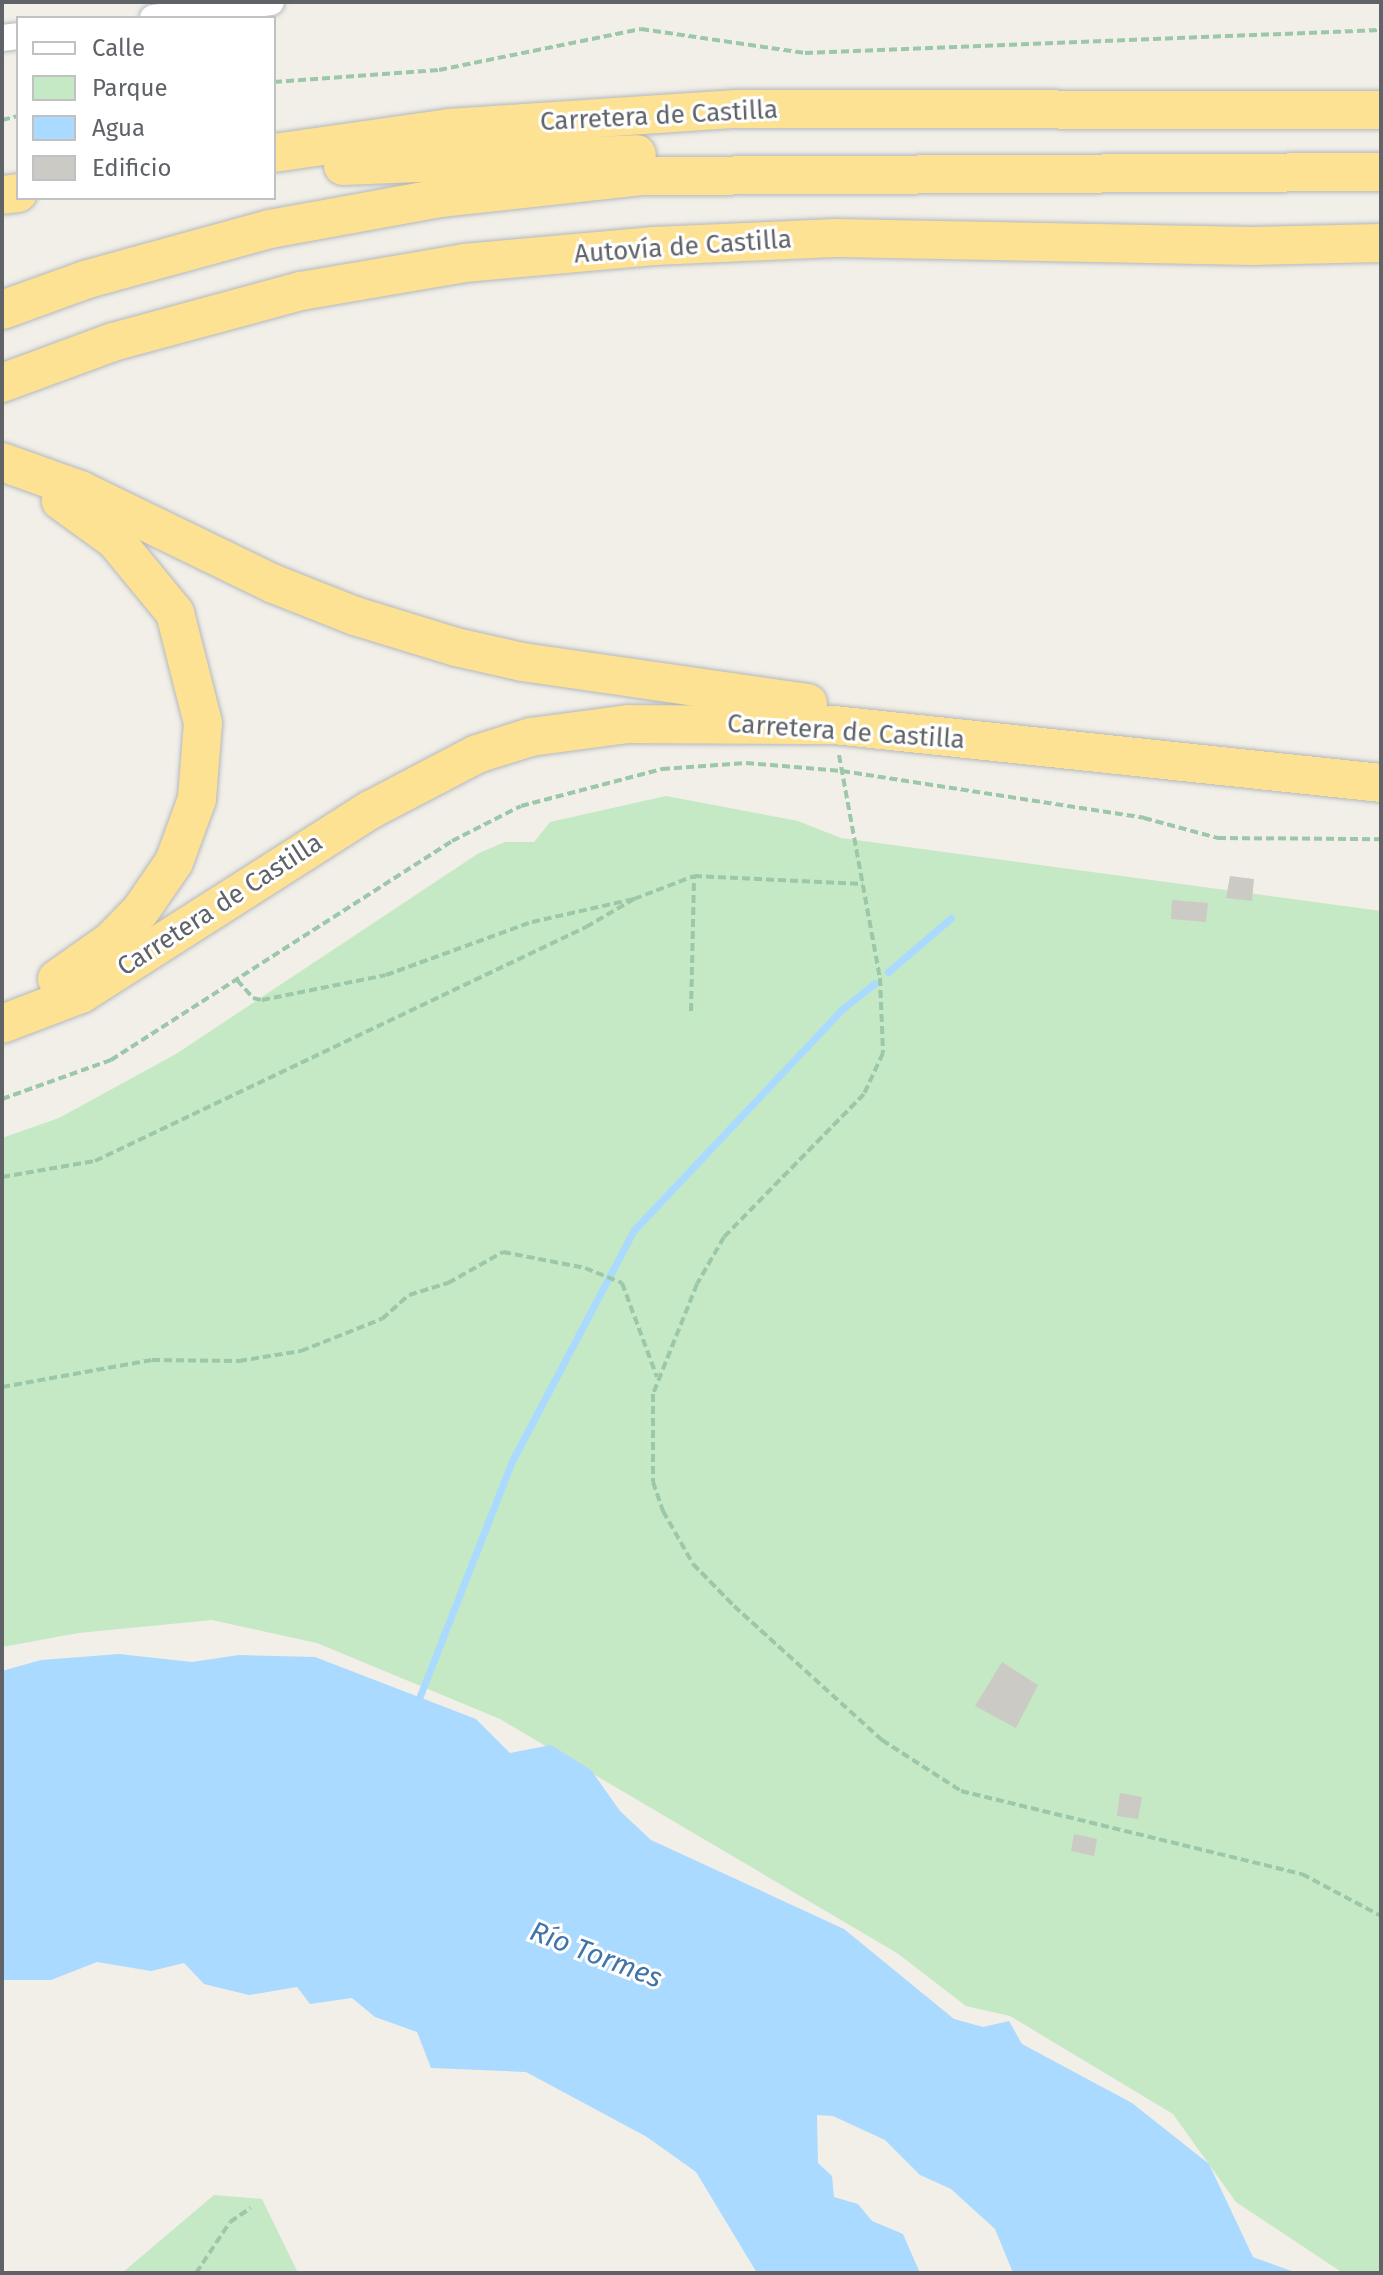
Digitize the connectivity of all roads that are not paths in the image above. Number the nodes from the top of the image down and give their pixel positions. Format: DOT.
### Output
graph roads {
  1 [pos="271,2"];
  2 [pos="168,16"];
  3 [pos="1381,110"];
  4 [pos="276,153"];
  5 [pos="276,171"];
  6 [pos="1381,172"];
  7 [pos="987,174"];
  8 [pos="1381,243"];
  9 [pos="2,310"];
  10 [pos="2,383"];
  11 [pos="2,462"];
  12 [pos="2,479"];
  13 [pos="1102,755"];
  14 [pos="1381,783"];
  15 [pos="2,1001"];
  16 [pos="2,1024"];
  1 -- 2 [label="street"];
  3 -- 4 [label="highway, Carretera de Castilla"];
  5 -- 7 [label="highway"];
  6 -- 7 [label="highway"];
  7 -- 9 [label="highway"];
  8 -- 10 [label="highway, Autovía de Castilla"];
  11 -- 13 [label="highway"];
  12 -- 15 [label="highway"];
  13 -- 14 [label="highway, Carretera de Castilla"];
  13 -- 16 [label="highway, Carretera de Castilla"];
}
